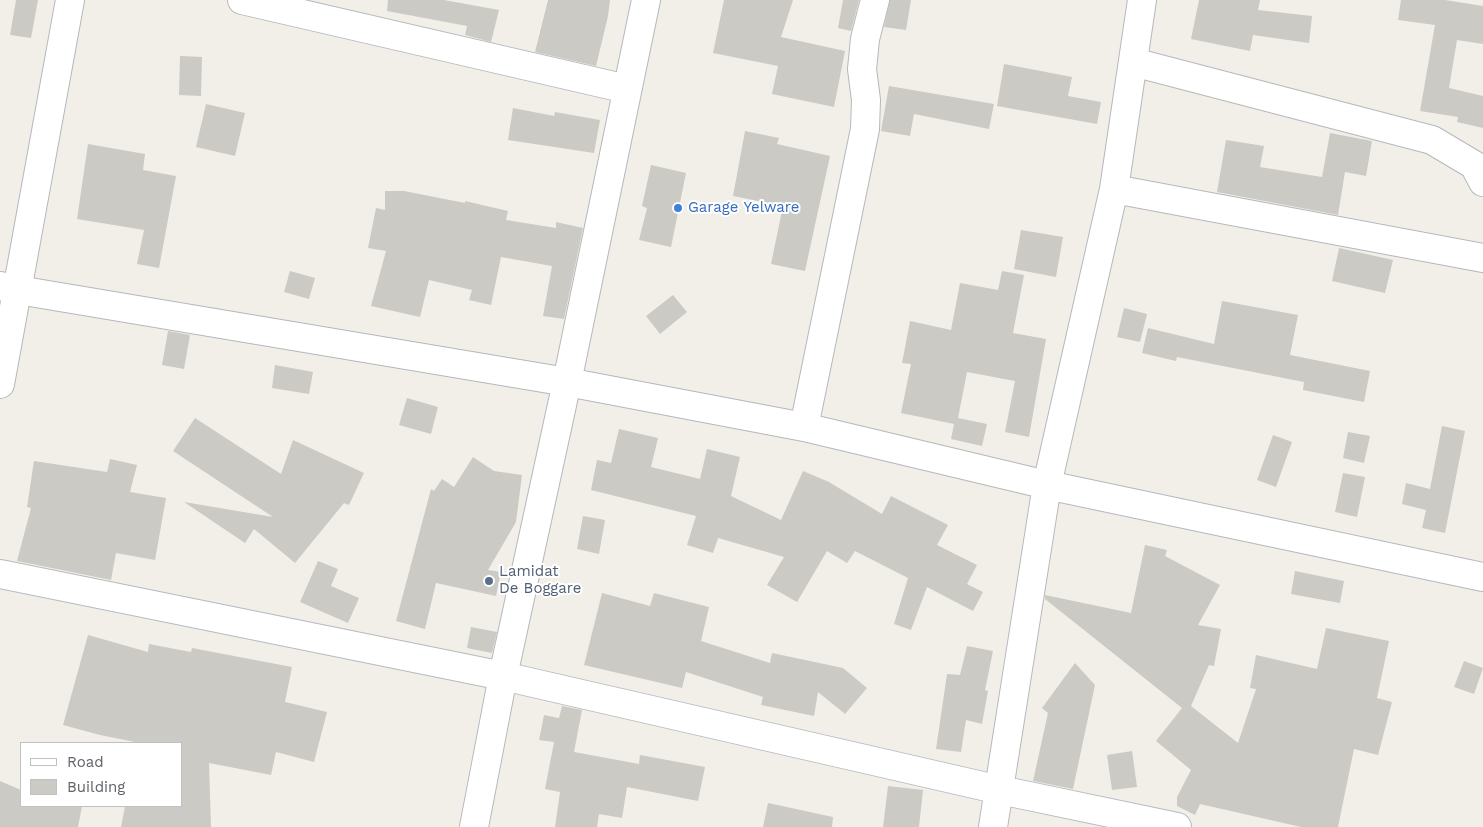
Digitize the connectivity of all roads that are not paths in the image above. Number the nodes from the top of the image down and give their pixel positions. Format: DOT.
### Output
graph roads {
  1 [pos="70,0"];
  2 [pos="242,0"];
  3 [pos="646,0"];
  4 [pos="875,0"];
  5 [pos="1142,0"];
  6 [pos="1133,62"];
  7 [pos="627,90"];
  8 [pos="1483,182"];
  9 [pos="1114,189"];
  10 [pos="1483,258"];
  11 [pos="9,288"];
  12 [pos="567,382"];
  13 [pos="0,384"];
  14 [pos="804,427"];
  15 [pos="1047,485"];
  16 [pos="0,574"];
  17 [pos="1483,576"];
  18 [pos="503,676"];
  19 [pos="1000,790"];
  20 [pos="474,827"];
  21 [pos="993,827"];
  22 [pos="1177,827"];
  1 -- 11 [label="street"];
  2 -- 7 [label="street"];
  3 -- 7 [label="street"];
  4 -- 14 [label="street"];
  5 -- 6 [label="street"];
  6 -- 8 [label="street"];
  6 -- 9 [label="street"];
  7 -- 12 [label="street"];
  9 -- 10 [label="street"];
  9 -- 15 [label="street"];
  11 -- 12 [label="street"];
  11 -- 13 [label="street"];
  12 -- 14 [label="street"];
  12 -- 18 [label="street"];
  14 -- 15 [label="street"];
  15 -- 17 [label="street"];
  15 -- 19 [label="street"];
  16 -- 18 [label="street"];
  18 -- 19 [label="street"];
  18 -- 20 [label="street"];
  19 -- 21 [label="street"];
  19 -- 22 [label="street"];
}
